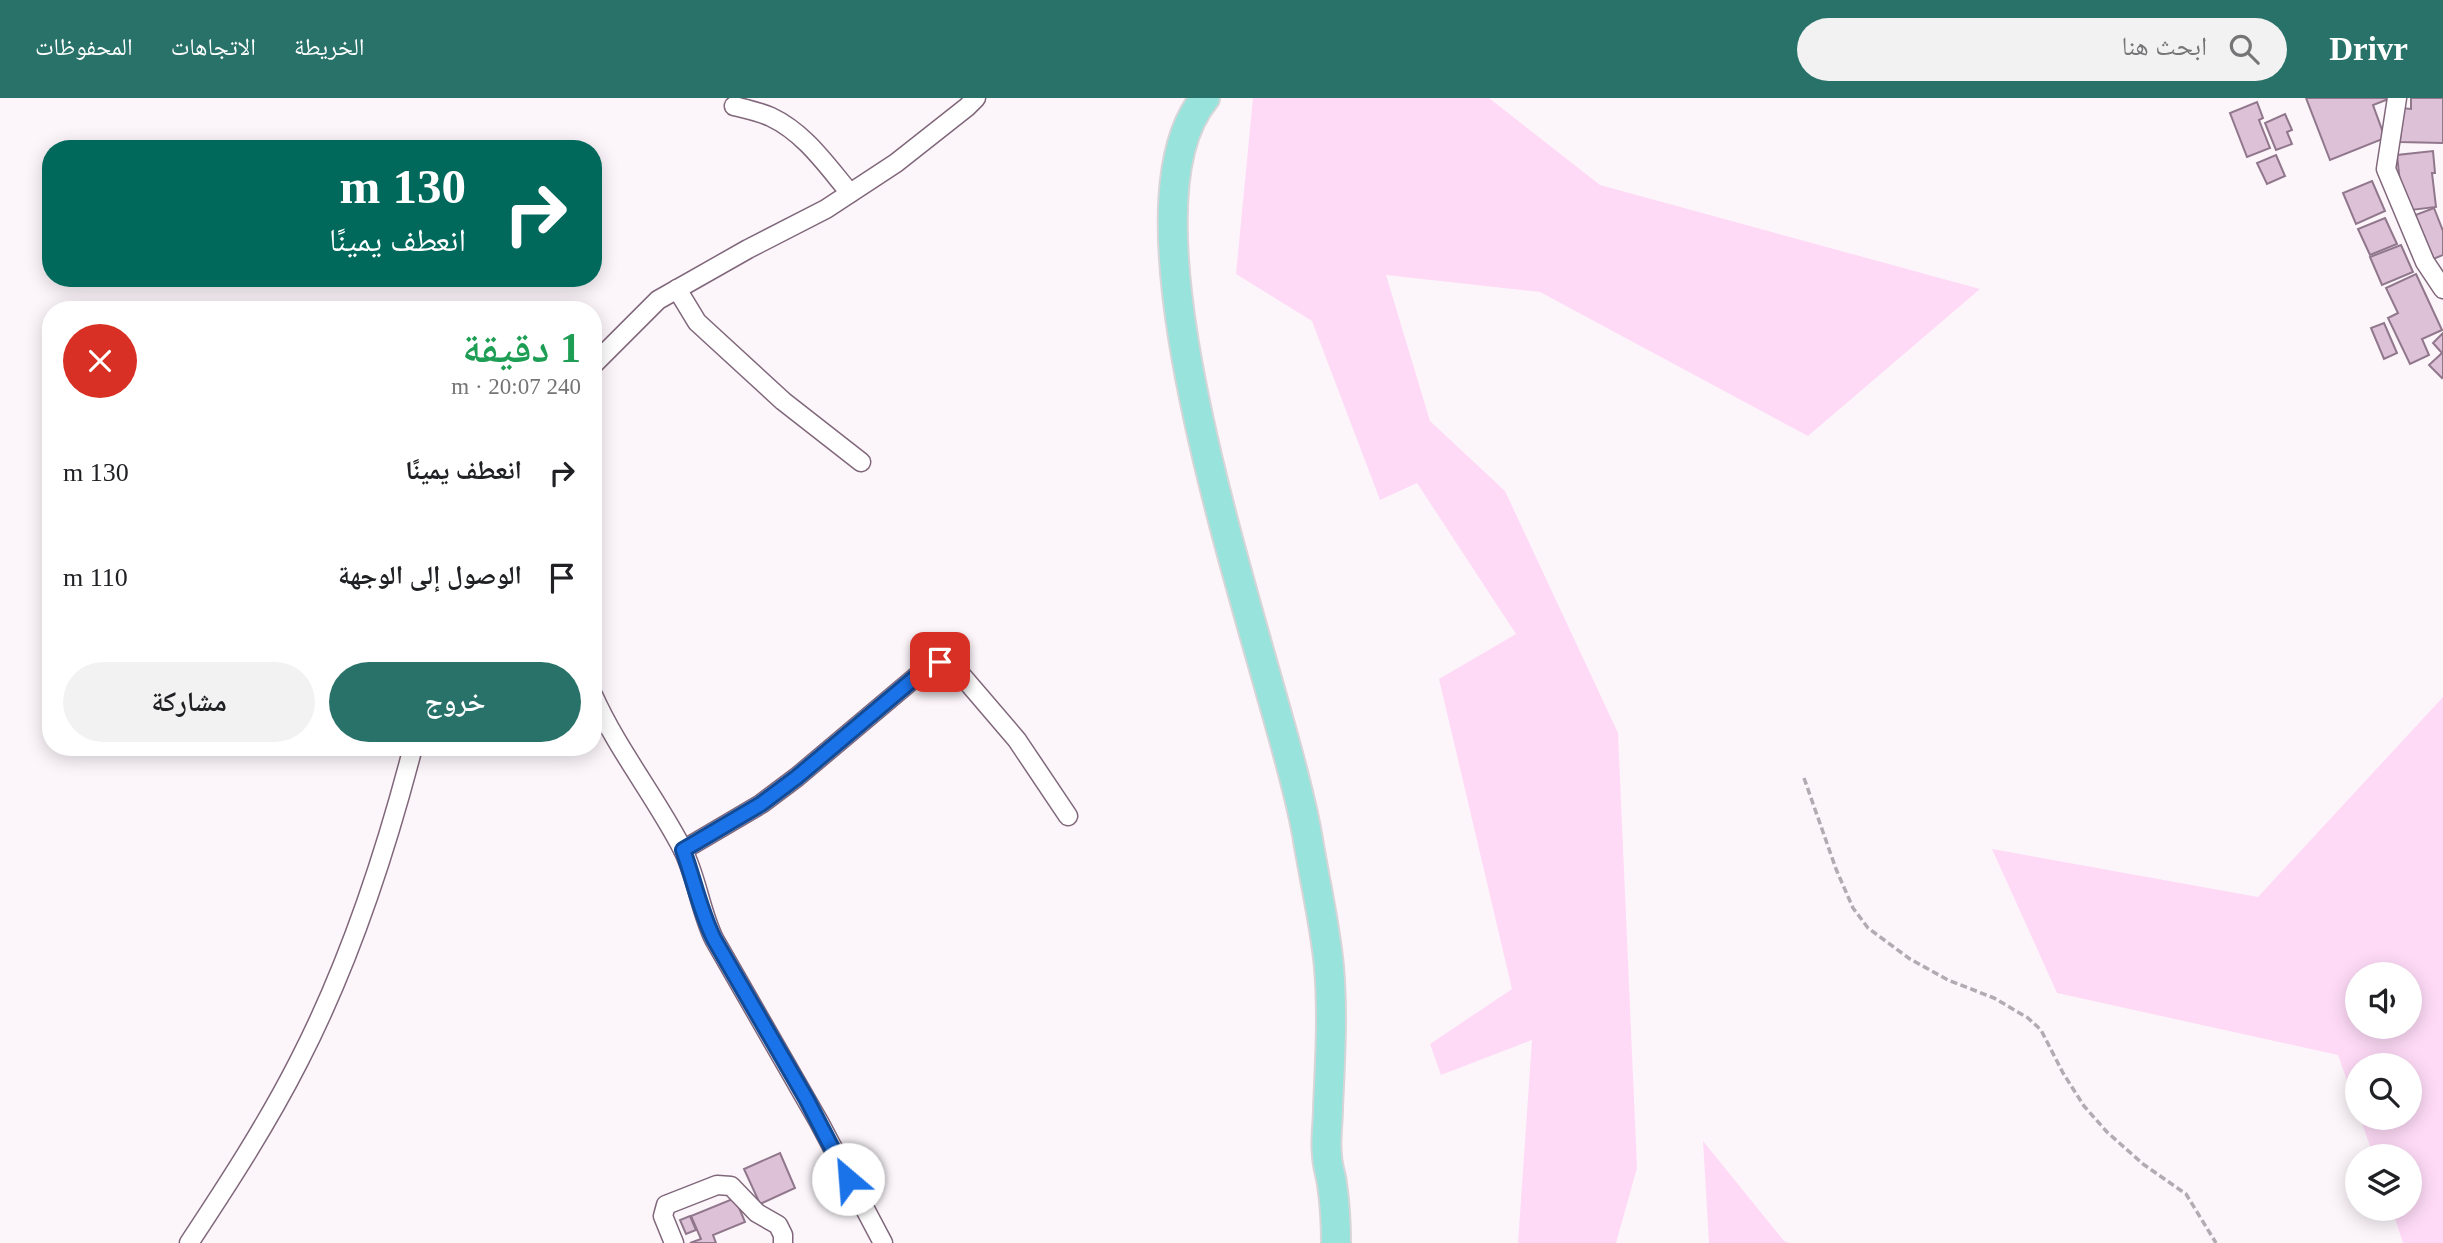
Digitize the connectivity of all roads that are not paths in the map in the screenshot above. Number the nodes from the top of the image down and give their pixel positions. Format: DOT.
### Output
graph roads {
  1 [pos="976,98"];
  2 [pos="1205,98"];
  3 [pos="2397,98"];
  4 [pos="734,106"];
  5 [pos="850,193"];
  6 [pos="677,289"];
  7 [pos="2443,289"];
  8 [pos="602,355"];
  9 [pos="861,462"];
  10 [pos="602,717"];
  11 [pos="410,756"];
  12 [pos="1068,816"];
  13 [pos="683,850"];
  14 [pos="1336,1230"];
  15 [pos="189,1243"];
  16 [pos="674,1243"];
  17 [pos="783,1243"];
  18 [pos="883,1243"];
  19 [pos="1346,1243"];
  1 -- 5 [label="street"];
  2 -- 14 [label="main road"];
  3 -- 7 [label="street"];
  4 -- 5 [label="street"];
  5 -- 6 [label="street"];
  6 -- 8 [label="street"];
  6 -- 9 [label="street"];
  10 -- 13 [label="street"];
  11 -- 15 [label="street"];
  12 -- 13 [label="street"];
  13 -- 18 [label="street"];
  14 -- 19 [label="street"];
  16 -- 17 [label="street"];
}
